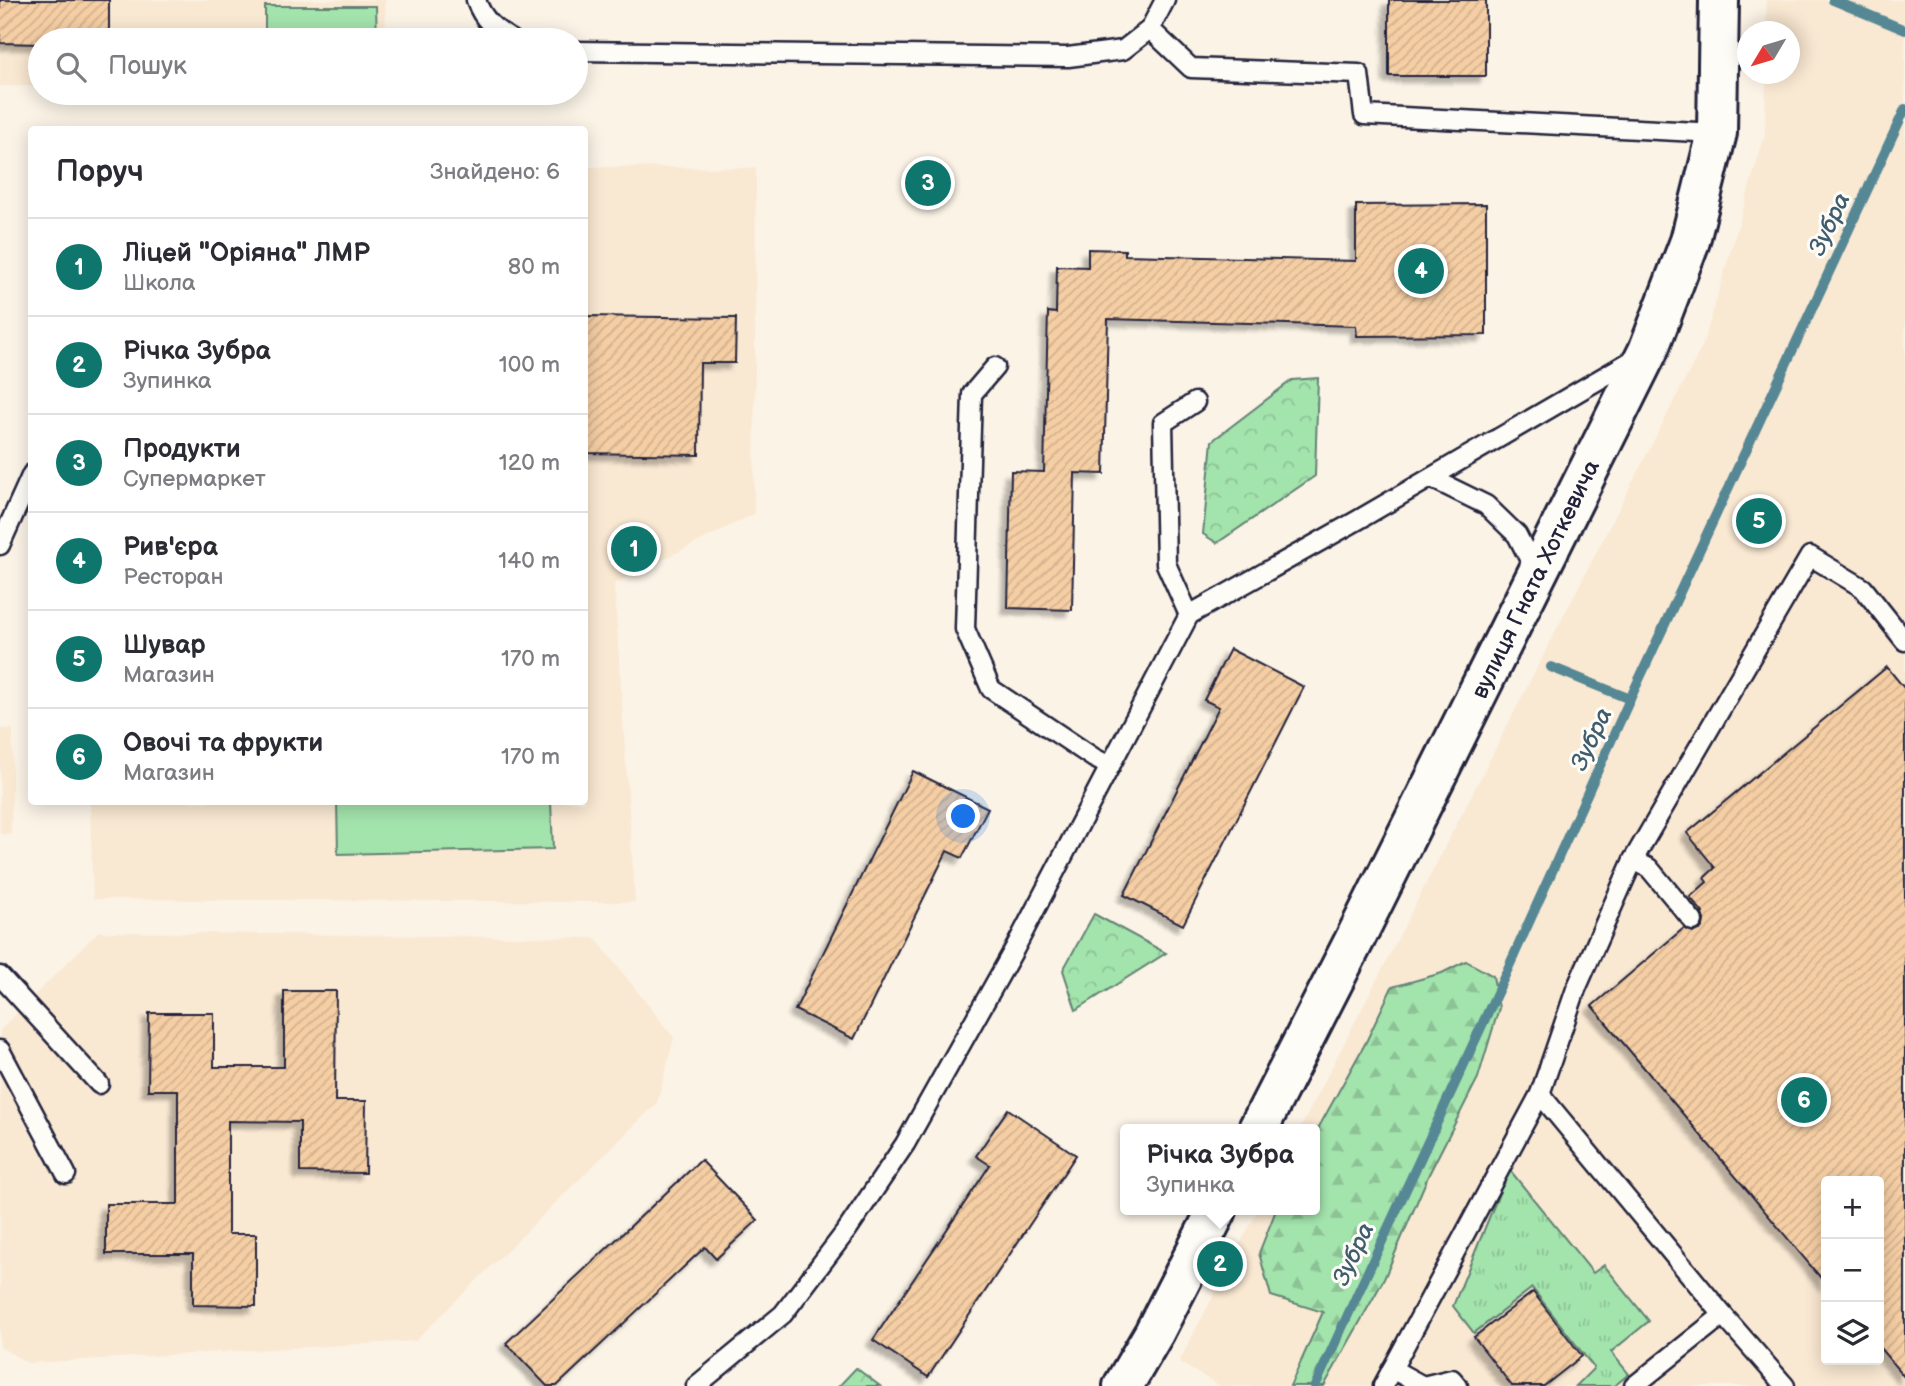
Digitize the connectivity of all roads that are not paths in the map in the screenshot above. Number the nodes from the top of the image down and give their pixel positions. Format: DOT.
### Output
graph roads {
  1 [pos="476,0"];
  2 [pos="1165,0"];
  3 [pos="1719,0"];
  4 [pos="494,28"];
  5 [pos="1150,29"];
  6 [pos="588,51"];
  7 [pos="1717,133"];
  8 [pos="1648,351"];
  9 [pos="995,367"];
  10 [pos="1195,402"];
  11 [pos="1431,478"];
  12 [pos="28,483"];
  13 [pos="0,544"];
  14 [pos="1537,574"];
  15 [pos="1189,615"];
  16 [pos="1905,641"];
  17 [pos="1110,766"];
  18 [pos="1633,860"];
  19 [pos="1693,921"];
  20 [pos="0,976"];
  21 [pos="0,1050"];
  22 [pos="99,1084"];
  23 [pos="1540,1094"];
  24 [pos="1261,1124"];
  25 [pos="66,1174"];
  26 [pos="1214,1215"];
  27 [pos="1723,1315"];
  28 [pos="1392,1368"];
  29 [pos="696,1386"];
  30 [pos="1123,1386"];
  31 [pos="1382,1386"];
  32 [pos="1458,1386"];
  33 [pos="1634,1386"];
  34 [pos="1785,1386"];
  1 -- 4 [label="lane"];
  2 -- 5 [label="lane"];
  3 -- 7 [label="street, вулиця Гната Хоткевича"];
  5 -- 6 [label="lane"];
  5 -- 7 [label="lane"];
  7 -- 8 [label="street, вулиця Гната Хоткевича"];
  8 -- 11 [label="lane"];
  8 -- 14 [label="street, вулиця Гната Хоткевича"];
  9 -- 17 [label="lane"];
  10 -- 15 [label="lane"];
  11 -- 14 [label="lane"];
  11 -- 15 [label="lane"];
  12 -- 13 [label="lane"];
  14 -- 24 [label="street, вулиця Гната Хоткевича"];
  15 -- 17 [label="lane"];
  16 -- 18 [label="lane"];
  17 -- 29 [label="lane"];
  18 -- 19 [label="lane"];
  18 -- 23 [label="lane"];
  20 -- 22 [label="lane"];
  21 -- 25 [label="lane"];
  23 -- 27 [label="lane"];
  23 -- 28 [label="lane"];
  26 -- 30 [label="street"];
  27 -- 33 [label="lane"];
  27 -- 34 [label="lane"];
  28 -- 31 [label="lane"];
  28 -- 32 [label="lane"];
}
